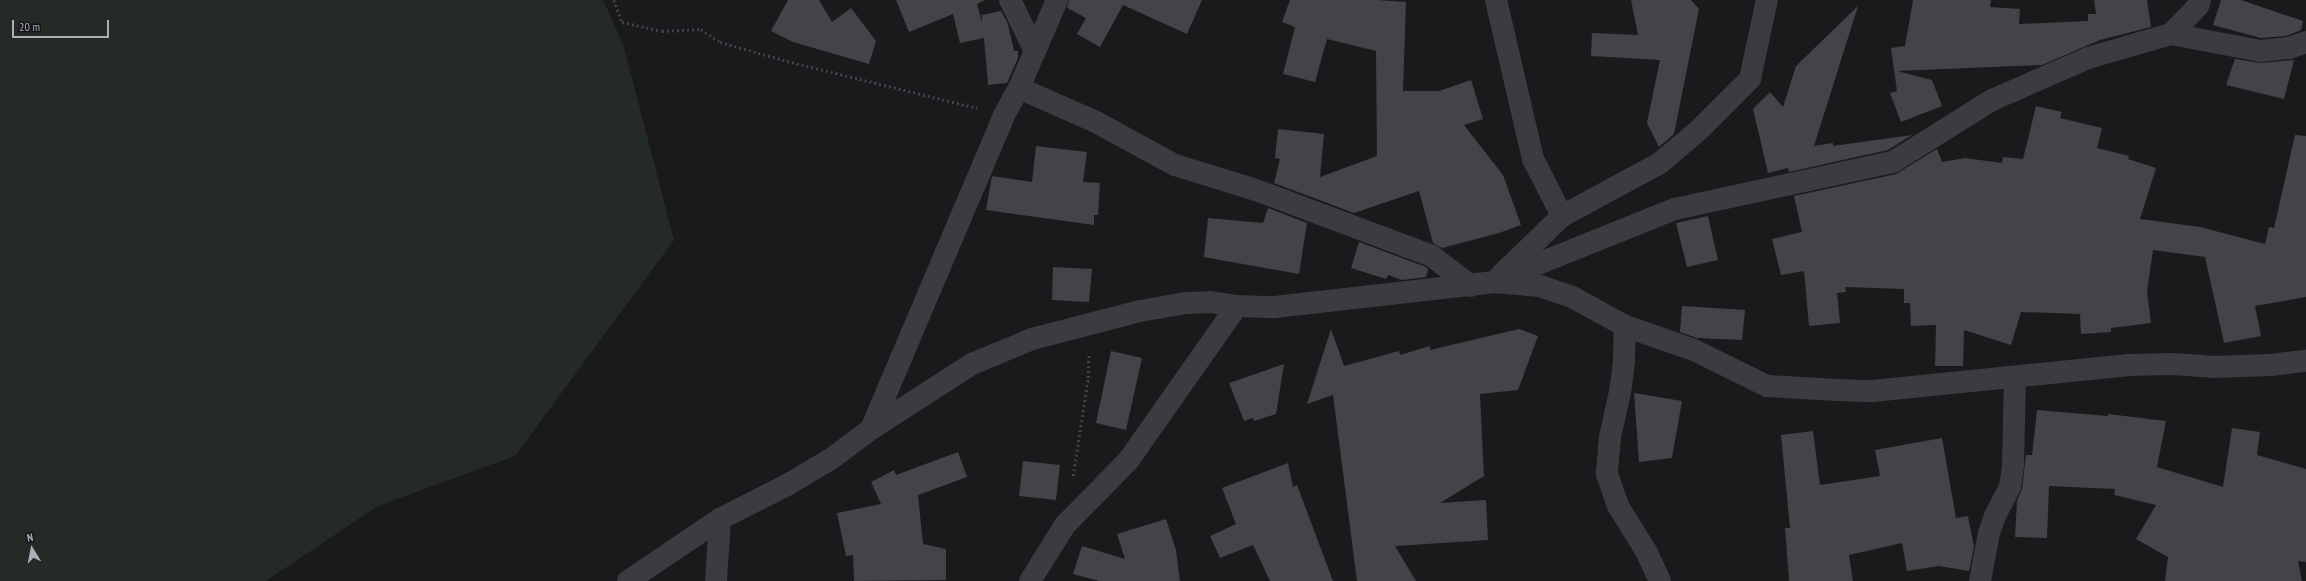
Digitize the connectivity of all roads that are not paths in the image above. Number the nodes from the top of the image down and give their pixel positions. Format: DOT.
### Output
graph roads {
  1 [pos="1010,0"];
  2 [pos="1057,0"];
  3 [pos="1496,0"];
  4 [pos="1767,0"];
  5 [pos="2200,0"];
  6 [pos="2171,34"];
  7 [pos="2306,42"];
  8 [pos="1034,51"];
  9 [pos="1019,88"];
  10 [pos="1562,216"];
  11 [pos="1493,282"];
  12 [pos="1471,286"];
  13 [pos="1237,306"];
  14 [pos="1625,326"];
  15 [pos="2306,361"];
  16 [pos="2015,377"];
  17 [pos="870,429"];
  18 [pos="720,519"];
  19 [pos="628,581"];
  20 [pos="716,581"];
  21 [pos="1030,581"];
  22 [pos="1660,581"];
  23 [pos="1980,581"];
  1 -- 8 [label="street"];
  2 -- 8 [label="street"];
  3 -- 10 [label="street"];
  4 -- 10 [label="street"];
  5 -- 6 [label="street"];
  6 -- 7 [label="street"];
  6 -- 11 [label="street"];
  8 -- 9 [label="street"];
  9 -- 12 [label="street"];
  9 -- 17 [label="street"];
  10 -- 11 [label="street"];
  11 -- 12 [label="street"];
  11 -- 14 [label="street"];
  12 -- 13 [label="street"];
  13 -- 17 [label="street"];
  13 -- 21 [label="street"];
  14 -- 16 [label="street"];
  14 -- 22 [label="street"];
  15 -- 16 [label="street"];
  16 -- 23 [label="street"];
  17 -- 18 [label="street"];
  18 -- 19 [label="street"];
  18 -- 20 [label="street"];
}
